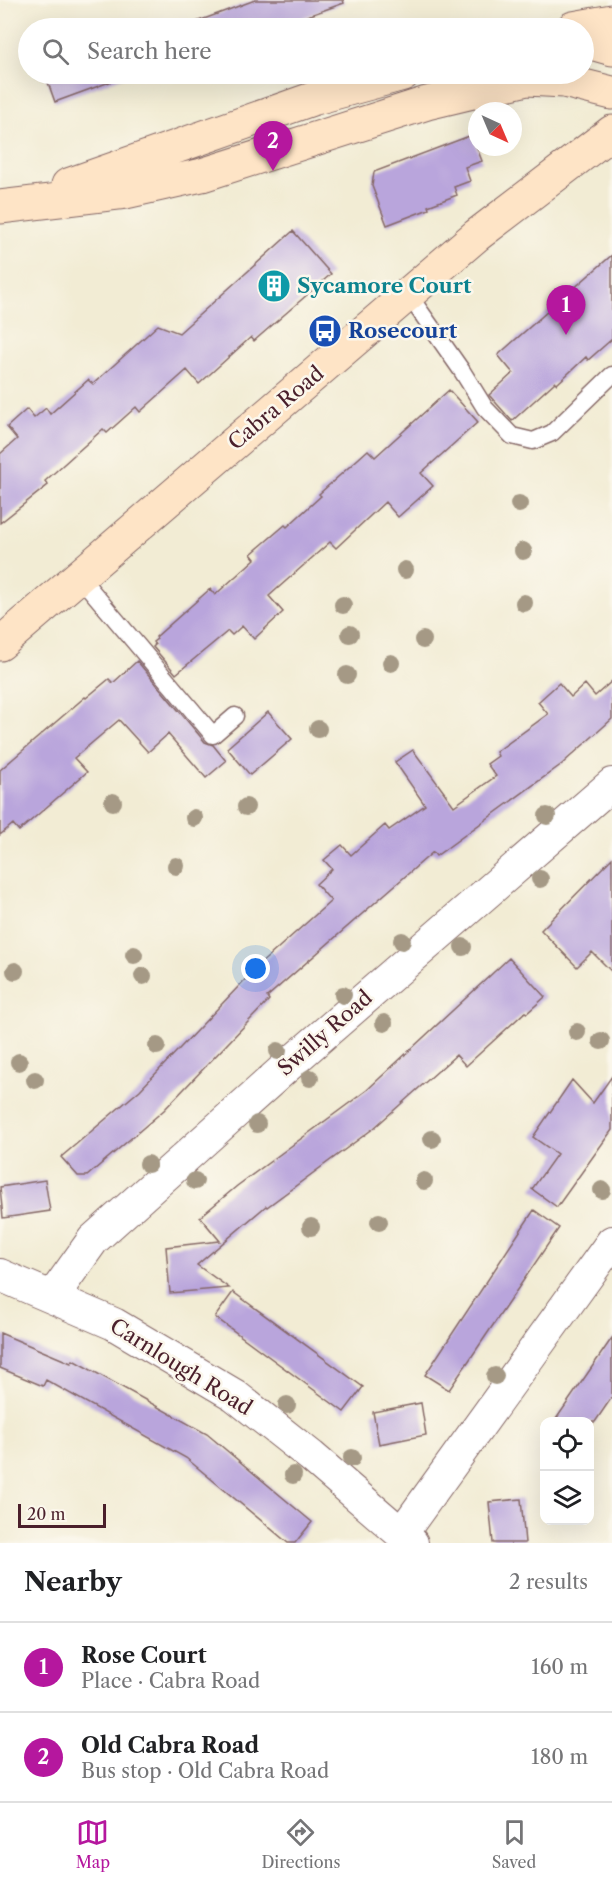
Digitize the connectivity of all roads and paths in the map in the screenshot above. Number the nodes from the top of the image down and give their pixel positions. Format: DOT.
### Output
graph roads {
  1 [pos="612,21"];
  2 [pos="594,24"];
  3 [pos="594,44"];
  4 [pos="612,50"];
  5 [pos="367,84"];
  6 [pos="506,84"];
  7 [pos="576,84"];
  8 [pos="612,93"];
  9 [pos="612,132"];
  10 [pos="6,205"];
  11 [pos="408,294"];
  12 [pos="612,375"];
  13 [pos="79,576"];
  14 [pos="0,644"];
  15 [pos="235,716"];
  16 [pos="612,784"];
  17 [pos="612,1242"];
  18 [pos="0,1275"];
  19 [pos="53,1296"];
  20 [pos="407,1538"];
  1 -- 2 [label="main road"];
  3 -- 4 [label="main road"];
  5 -- 10 [label="main road"];
  6 -- 10 [label="main road"];
  7 -- 8 [label="main road"];
  9 -- 11 [label="main road, Cabra Road"];
  11 -- 12 [label="lane"];
  11 -- 13 [label="main road, Cabra Road"];
  13 -- 14 [label="main road, Cabra Road"];
  13 -- 15 [label="lane"];
  16 -- 19 [label="street, Swilly Road"];
  17 -- 20 [label="street, Carnlough Road"];
  18 -- 19 [label="street, Carnlough Road"];
  19 -- 20 [label="street, Carnlough Road"];
}
